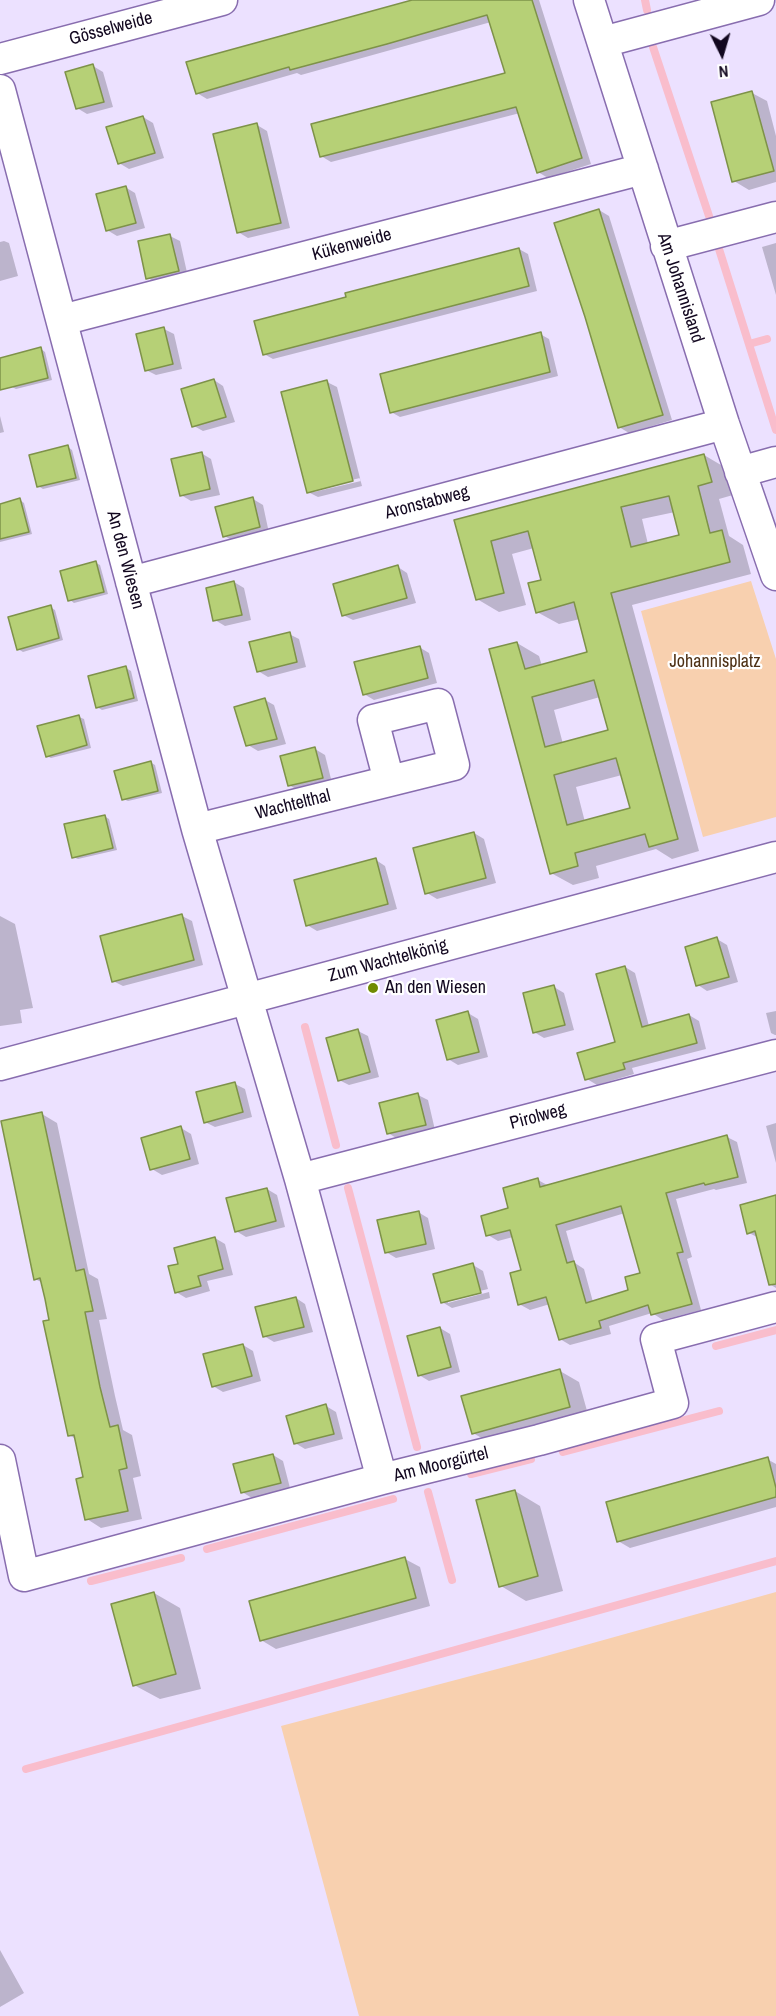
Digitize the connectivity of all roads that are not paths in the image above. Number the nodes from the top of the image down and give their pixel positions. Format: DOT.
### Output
graph roads {
  1 [pos="222,0"];
  2 [pos="589,0"];
  3 [pos="759,0"];
  4 [pos="603,42"];
  5 [pos="0,59"];
  6 [pos="0,90"];
  7 [pos="643,169"];
  8 [pos="776,217"];
  9 [pos="666,246"];
  10 [pos="62,320"];
  11 [pos="724,424"];
  12 [pos="776,462"];
  13 [pos="740,472"];
  14 [pos="776,575"];
  15 [pos="131,582"];
  16 [pos="389,781"];
  17 [pos="197,829"];
  18 [pos="776,857"];
  19 [pos="246,999"];
  20 [pos="776,1055"];
  21 [pos="0,1065"];
  22 [pos="300,1179"];
  23 [pos="776,1308"];
  24 [pos="0,1460"];
  25 [pos="382,1479"];
  1 -- 5 [label="street, Gösselweide"];
  2 -- 4 [label="street, Am Johannisland"];
  3 -- 4 [label="street"];
  4 -- 7 [label="street, Am Johannisland"];
  6 -- 10 [label="street, An den Wiesen"];
  7 -- 9 [label="street, Am Johannisland"];
  7 -- 10 [label="street, Kükenweide"];
  8 -- 9 [label="street"];
  9 -- 11 [label="street, Am Johannisland"];
  10 -- 15 [label="street, An den Wiesen"];
  11 -- 13 [label="street, Am Johannisland"];
  11 -- 15 [label="street, Aronstabweg"];
  12 -- 13 [label="street"];
  13 -- 14 [label="street, Am Johannisland"];
  15 -- 17 [label="street, An den Wiesen"];
  16 -- 17 [label="street, Wachtelthal"];
  17 -- 19 [label="street, An den Wiesen"];
  18 -- 19 [label="street, Zum Wachtelkönig"];
  19 -- 21 [label="street, Zum Wachtelkönig"];
  19 -- 22 [label="street, An den Wiesen"];
  20 -- 22 [label="street, Pirolweg"];
  22 -- 25 [label="street, An den Wiesen"];
  23 -- 25 [label="street, Am Moorgürtel"];
  24 -- 25 [label="street, Am Moorgürtel"];
}
